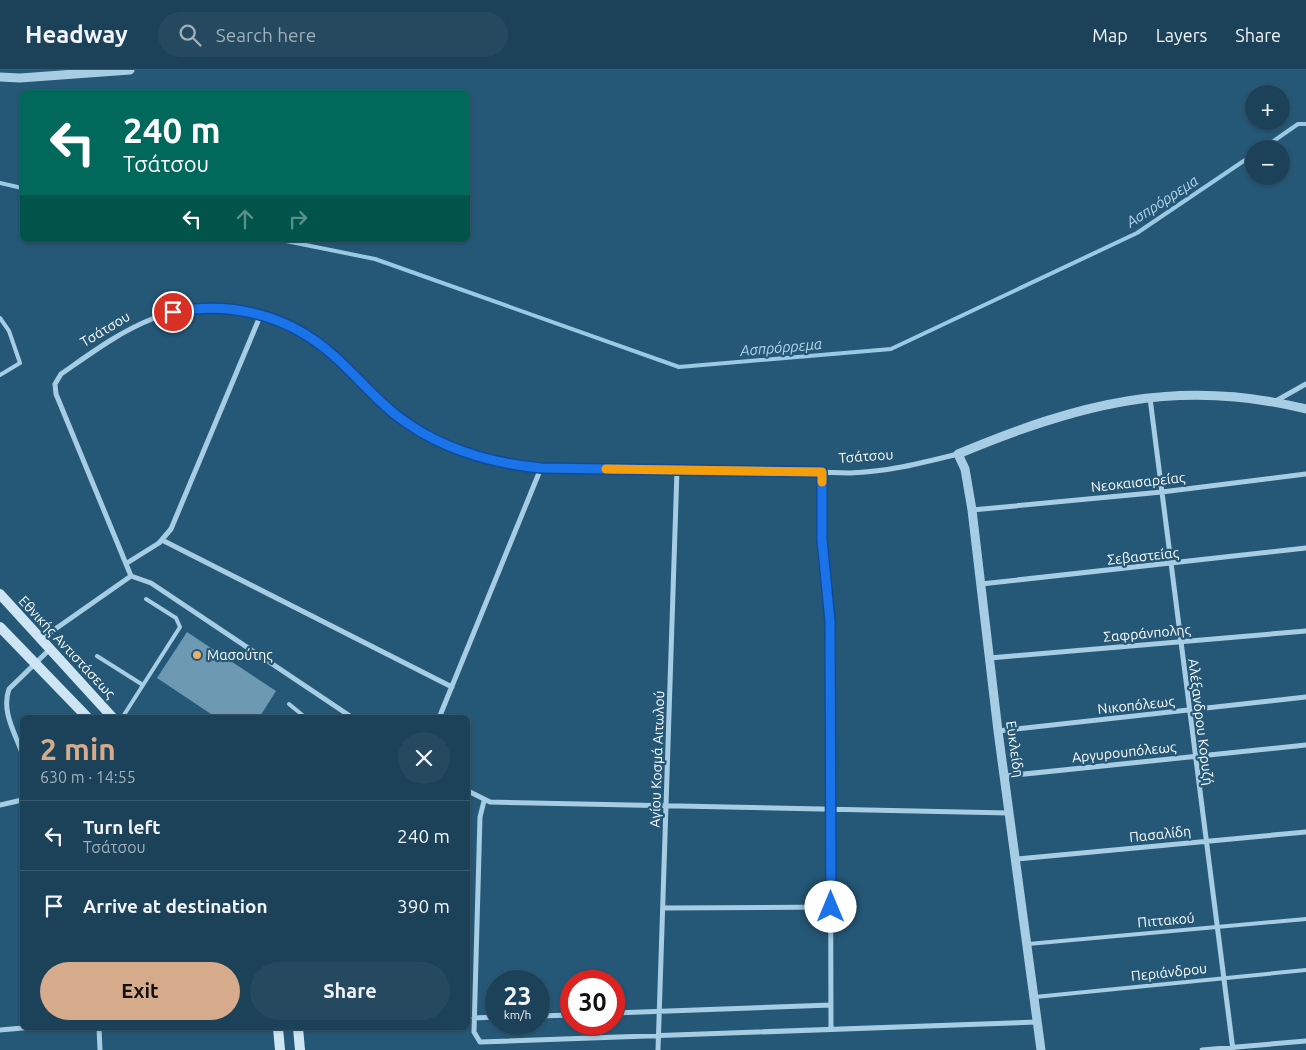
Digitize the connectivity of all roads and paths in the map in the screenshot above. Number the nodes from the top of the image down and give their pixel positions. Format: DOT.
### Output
graph roads {
  1 [pos="130,70"];
  2 [pos="0,77"];
  3 [pos="262,314"];
  4 [pos="0,318"];
  5 [pos="0,375"];
  6 [pos="1306,384"];
  7 [pos="1150,397"];
  8 [pos="1274,402"];
  9 [pos="1306,409"];
  10 [pos="958,454"];
  11 [pos="541,468"];
  12 [pos="677,470"];
  13 [pos="822,472"];
  14 [pos="1306,474"];
  15 [pos="1162,492"];
  16 [pos="972,510"];
  17 [pos="162,540"];
  18 [pos="1306,548"];
  19 [pos="127,563"];
  20 [pos="1171,565"];
  21 [pos="131,576"];
  22 [pos="981,584"];
  23 [pos="0,594"];
  24 [pos="146,599"];
  25 [pos="0,627"];
  26 [pos="1306,631"];
  27 [pos="40,639"];
  28 [pos="1180,642"];
  29 [pos="50,649"];
  30 [pos="97,656"];
  31 [pos="990,658"];
  32 [pos="36,663"];
  33 [pos="143,685"];
  34 [pos="452,687"];
  35 [pos="1306,697"];
  36 [pos="289,704"];
  37 [pos="1188,711"];
  38 [pos="85,715"];
  39 [pos="110,715"];
  40 [pos="124,715"];
  41 [pos="302,715"];
  42 [pos="350,715"];
  43 [pos="440,715"];
  44 [pos="998,731"];
  45 [pos="1306,745"];
  46 [pos="20,748"];
  47 [pos="1194,756"];
  48 [pos="1005,776"];
  49 [pos="470,792"];
  50 [pos="20,800"];
  51 [pos="484,801"];
  52 [pos="0,805"];
  53 [pos="666,806"];
  54 [pos="830,809"];
  55 [pos="1010,813"];
  56 [pos="1306,832"];
  57 [pos="1206,840"];
  58 [pos="1017,859"];
  59 [pos="831,907"];
  60 [pos="663,908"];
  61 [pos="1306,919"];
  62 [pos="1218,927"];
  63 [pos="1028,944"];
  64 [pos="1306,970"];
  65 [pos="1224,978"];
  66 [pos="1035,997"];
  67 [pos="831,1005"];
  68 [pos="660,1011"];
  69 [pos="625,1013"];
  70 [pos="474,1018"];
  71 [pos="485,1018"];
  72 [pos="1038,1022"];
  73 [pos="20,1028"];
  74 [pos="831,1028"];
  75 [pos="0,1030"];
  76 [pos="100,1030"];
  77 [pos="278,1030"];
  78 [pos="298,1030"];
  79 [pos="659,1035"];
  80 [pos="1306,1041"];
  81 [pos="1232,1049"];
  82 [pos="100,1050"];
  83 [pos="280,1050"];
  84 [pos="300,1050"];
  85 [pos="658,1050"];
  86 [pos="1041,1050"];
  87 [pos="1202,1050"];
  1 -- 2 [label="street"];
  3 -- 11 [label="street, Τσάτσου"];
  3 -- 17 [label="street"];
  3 -- 19 [label="street, Τσάτσου"];
  4 -- 5 [label="lane"];
  6 -- 8 [label="street"];
  7 -- 8 [label="street, Τσάτσου"];
  7 -- 10 [label="street, Τσάτσου"];
  7 -- 15 [label="street, Αλέξανδρου Κορυζή"];
  8 -- 9 [label="street, Τσάτσου"];
  10 -- 13 [label="street, Τσάτσου"];
  10 -- 16 [label="street, Ευκλείδη"];
  11 -- 12 [label="street, Τσάτσου"];
  11 -- 34 [label="street"];
  12 -- 13 [label="street, Τσάτσου"];
  12 -- 53 [label="street, Αγίου Κοσμά Αιτωλού"];
  13 -- 54 [label="street"];
  14 -- 15 [label="street, Νεοκαισαρείας"];
  15 -- 16 [label="street, Νεοκαισαρείας"];
  15 -- 20 [label="street, Αλέξανδρου Κορυζή"];
  16 -- 22 [label="street, Ευκλείδη"];
  17 -- 19 [label="street"];
  17 -- 34 [label="street"];
  18 -- 20 [label="street, Σεβαστείας"];
  19 -- 21 [label="street, Τσάτσου"];
  20 -- 22 [label="street, Σεβαστείας"];
  20 -- 28 [label="street, Αλέξανδρου Κορυζή"];
  21 -- 27 [label="street"];
  21 -- 42 [label="street"];
  22 -- 31 [label="street, Ευκλείδη"];
  23 -- 27 [label="main road, Εθνικής Αντιστάσεως"];
  24 -- 33 [label="lane"];
  25 -- 32 [label="main road"];
  26 -- 28 [label="street, Σαφράνπολης"];
  27 -- 29 [label="main road, Εθνικής Αντιστάσεως"];
  28 -- 31 [label="street, Σαφράνπολης"];
  28 -- 37 [label="street, Αλέξανδρου Κορυζή"];
  29 -- 32 [label="street"];
  29 -- 39 [label="main road, Εθνικής Αντιστάσεως"];
  30 -- 33 [label="lane"];
  31 -- 44 [label="street, Ευκλείδη"];
  32 -- 38 [label="main road"];
  32 -- 46 [label="street"];
  33 -- 40 [label="lane"];
  34 -- 43 [label="street"];
  35 -- 37 [label="street, Νικοπόλεως"];
  36 -- 41 [label="lane"];
  37 -- 44 [label="street, Νικοπόλεως"];
  37 -- 47 [label="street, Αλέξανδρου Κορυζή"];
  44 -- 48 [label="street, Ευκλείδη"];
  45 -- 47 [label="street, Αργυρουπόλεως"];
  47 -- 48 [label="street, Αργυρουπόλεως"];
  47 -- 57 [label="street, Αλέξανδρου Κορυζή"];
  48 -- 55 [label="street, Ευκλείδη"];
  49 -- 51 [label="street"];
  50 -- 52 [label="street"];
  51 -- 53 [label="street"];
  51 -- 70 [label="street"];
  53 -- 54 [label="street"];
  53 -- 60 [label="street, Αγίου Κοσμά Αιτωλού"];
  54 -- 55 [label="street"];
  54 -- 59 [label="street"];
  55 -- 58 [label="street, Ευκλείδη"];
  56 -- 57 [label="street, Πασαλίδη"];
  57 -- 58 [label="street, Πασαλίδη"];
  57 -- 62 [label="street, Αλέξανδρου Κορυζή"];
  58 -- 63 [label="street, Ευκλείδη"];
  59 -- 60 [label="street"];
  59 -- 67 [label="street"];
  60 -- 68 [label="street, Αγίου Κοσμά Αιτωλού"];
  61 -- 62 [label="lane, Πιττακού"];
  62 -- 63 [label="lane, Πιττακού"];
  62 -- 65 [label="street, Αλέξανδρου Κορυζή"];
  63 -- 66 [label="street, Ευκλείδη"];
  64 -- 65 [label="lane, Περιάνδρου"];
  65 -- 66 [label="lane, Περιάνδρου"];
  65 -- 81 [label="street, Αλέξανδρου Κορυζή"];
  66 -- 72 [label="street, Ευκλείδη"];
  67 -- 68 [label="street"];
  67 -- 74 [label="street"];
  68 -- 69 [label="street"];
  68 -- 79 [label="street, Αγίου Κοσμά Αιτωλού"];
  70 -- 71 [label="street"];
  70 -- 79 [label="street"];
  72 -- 74 [label="street"];
  72 -- 86 [label="street, Ευκλείδη"];
  73 -- 75 [label="street"];
  74 -- 79 [label="street"];
  76 -- 82 [label="street"];
  77 -- 83 [label="main road"];
  78 -- 84 [label="main road"];
  79 -- 85 [label="street, Αγίου Κοσμά Αιτωλού"];
  80 -- 81 [label="street"];
  81 -- 87 [label="street"];
}
